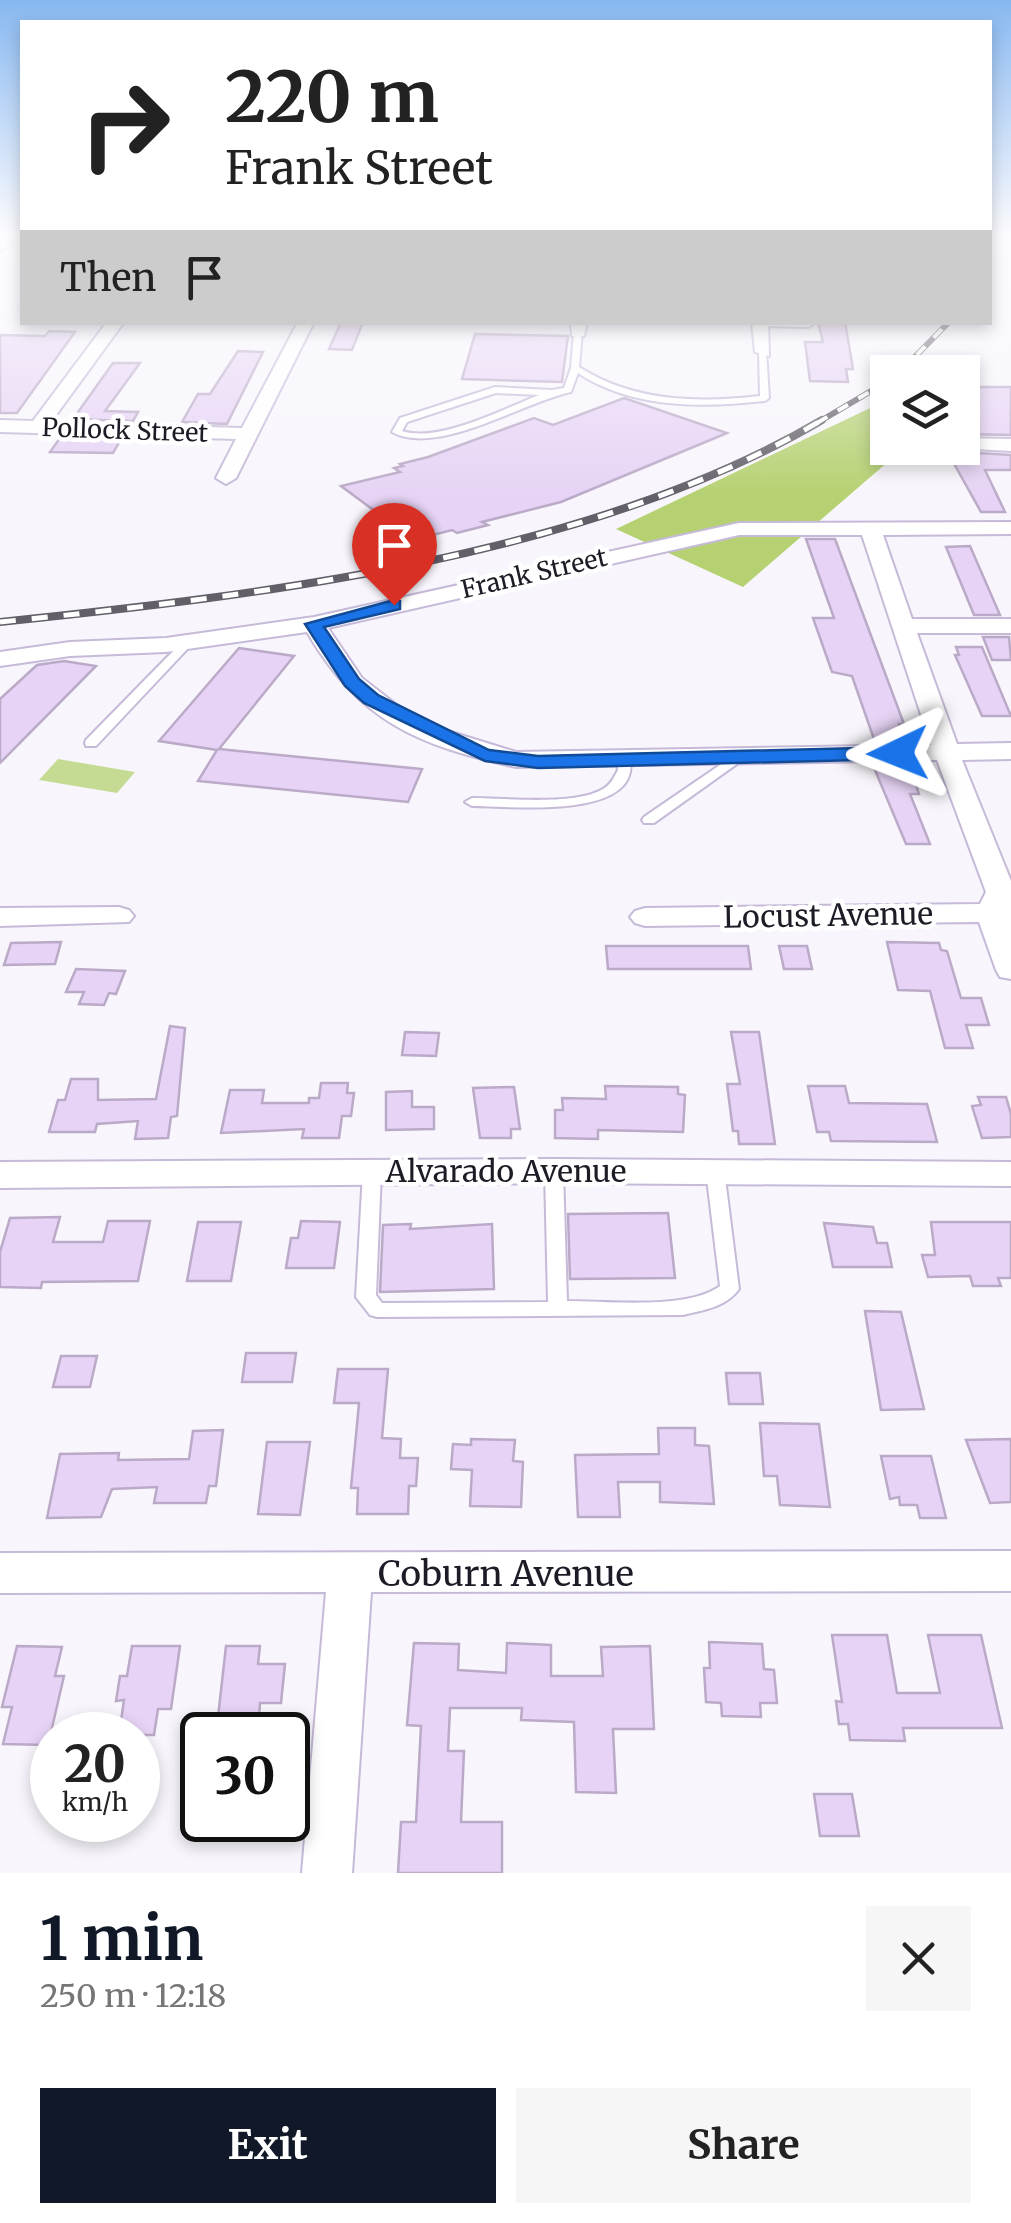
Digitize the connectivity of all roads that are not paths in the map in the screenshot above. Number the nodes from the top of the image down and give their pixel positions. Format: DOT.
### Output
graph roads {
  1 [pos="114,325"];
  2 [pos="304,325"];
  3 [pos="760,325"];
  4 [pos="579,327"];
  5 [pos="763,352"];
  6 [pos="575,368"];
  7 [pos="552,393"];
  8 [pos="0,426"];
  9 [pos="38,428"];
  10 [pos="250,434"];
  11 [pos="980,444"];
  12 [pos="1011,445"];
  13 [pos="226,478"];
  14 [pos="870,528"];
  15 [pos="1011,528"];
  16 [pos="314,624"];
  17 [pos="902,626"];
  18 [pos="1011,626"];
  19 [pos="188,642"];
  20 [pos="0,659"];
  21 [pos="91,743"];
  22 [pos="1011,751"];
  23 [pos="946,752"];
  24 [pos="736,758"];
  25 [pos="623,759"];
  26 [pos="472,802"];
  27 [pos="649,820"];
  28 [pos="1001,913"];
  29 [pos="118,916"];
  30 [pos="0,917"];
  31 [pos="645,917"];
  32 [pos="1011,970"];
  33 [pos="554,1170"];
  34 [pos="716,1170"];
  35 [pos="372,1172"];
  36 [pos="1011,1174"];
  37 [pos="0,1175"];
  38 [pos="558,1309"];
  39 [pos="1011,1571"];
  40 [pos="0,1573"];
  41 [pos="350,1573"];
  42 [pos="327,1873"];
  1 -- 9 [label="street"];
  2 -- 10 [label="street"];
  3 -- 5 [label="street"];
  4 -- 6 [label="lane"];
  5 -- 6 [label="lane"];
  6 -- 7 [label="lane"];
  7 -- 7 [label="lane"];
  8 -- 9 [label="street, Pollock Street"];
  9 -- 10 [label="street, Pollock Street"];
  10 -- 13 [label="street"];
  11 -- 12 [label="street"];
  14 -- 15 [label="street, Frank Street"];
  14 -- 16 [label="street, Frank Street"];
  14 -- 17 [label="street"];
  16 -- 19 [label="street, Frank Street"];
  16 -- 25 [label="street"];
  17 -- 18 [label="street"];
  17 -- 23 [label="street"];
  19 -- 20 [label="street, Frank Street"];
  19 -- 21 [label="lane"];
  22 -- 23 [label="street"];
  23 -- 24 [label="street"];
  23 -- 28 [label="street"];
  24 -- 25 [label="street"];
  24 -- 27 [label="lane"];
  25 -- 26 [label="lane"];
  28 -- 31 [label="street, Locust Avenue"];
  28 -- 32 [label="street"];
  29 -- 30 [label="street"];
  33 -- 34 [label="street, Alvarado Avenue"];
  33 -- 35 [label="street, Alvarado Avenue"];
  33 -- 38 [label="lane"];
  34 -- 36 [label="street, Alvarado Avenue"];
  34 -- 38 [label="lane"];
  35 -- 37 [label="street, Alvarado Avenue"];
  35 -- 38 [label="lane"];
  39 -- 41 [label="street, Coburn Avenue"];
  40 -- 41 [label="street, Coburn Avenue"];
  41 -- 42 [label="street"];
}
